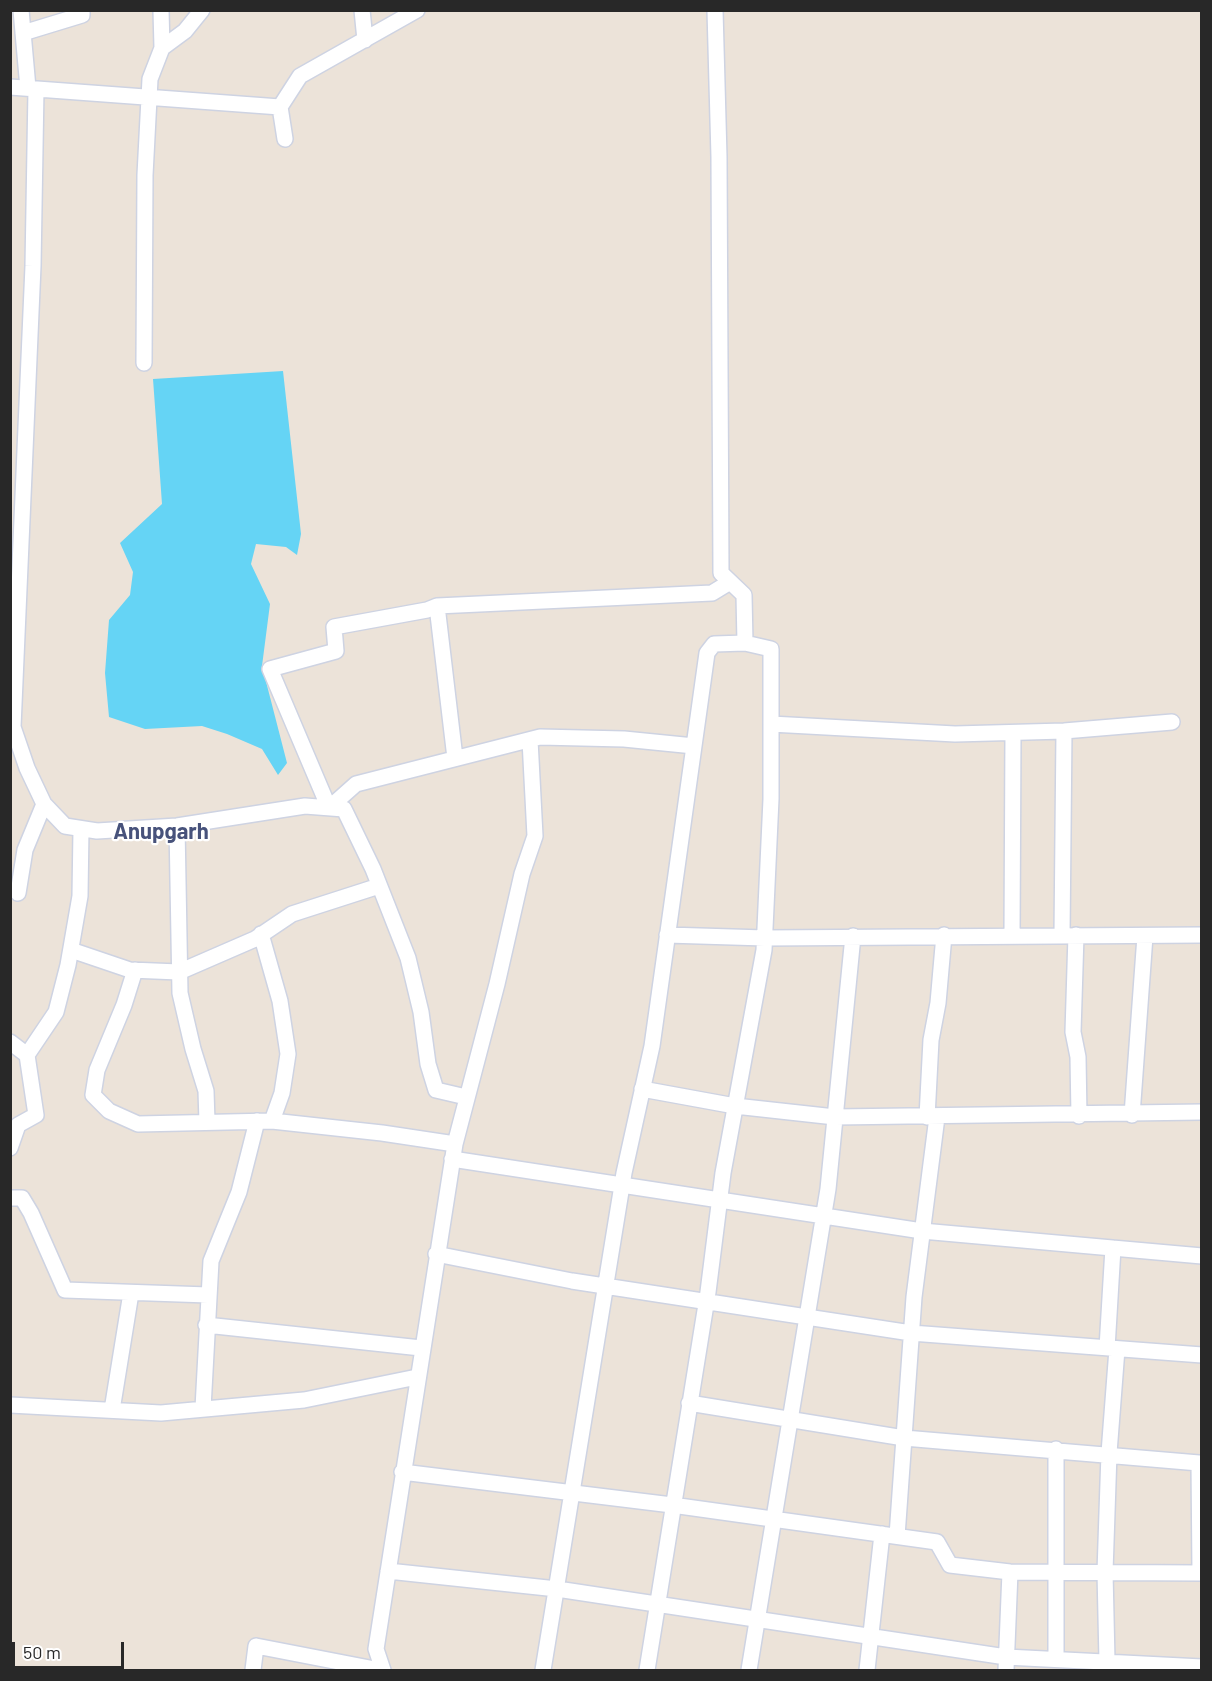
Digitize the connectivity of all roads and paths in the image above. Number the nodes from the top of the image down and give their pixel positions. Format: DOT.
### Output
graph roads {
  1 [pos="21,10"];
  2 [pos="82,10"];
  3 [pos="161,10"];
  4 [pos="202,10"];
  5 [pos="362,10"];
  6 [pos="417,10"];
  7 [pos="715,10"];
  8 [pos="23,33"];
  9 [pos="365,40"];
  10 [pos="162,48"];
  11 [pos="10,87"];
  12 [pos="32,88"];
  13 [pos="148,97"];
  14 [pos="280,107"];
  15 [pos="285,139"];
  16 [pos="144,363"];
  17 [pos="17,450"];
  18 [pos="730,582"];
  19 [pos="437,606"];
  20 [pos="745,643"];
  21 [pos="1172,722"];
  22 [pos="771,724"];
  23 [pos="1064,731"];
  24 [pos="1013,733"];
  25 [pos="13,736"];
  26 [pos="530,740"];
  27 [pos="694,746"];
  28 [pos="455,758"];
  29 [pos="44,804"];
  30 [pos="329,807"];
  31 [pos="177,826"];
  32 [pos="81,829"];
  33 [pos="380,886"];
  34 [pos="18,893"];
  35 [pos="261,934"];
  36 [pos="944,935"];
  37 [pos="1012,935"];
  38 [pos="1069,935"];
  39 [pos="1202,935"];
  40 [pos="667,936"];
  41 [pos="853,936"];
  42 [pos="1145,936"];
  43 [pos="765,939"];
  44 [pos="71,950"];
  45 [pos="135,970"];
  46 [pos="179,972"];
  47 [pos="10,1042"];
  48 [pos="27,1055"];
  49 [pos="642,1089"];
  50 [pos="466,1097"];
  51 [pos="735,1106"];
  52 [pos="1202,1112"];
  53 [pos="1132,1115"];
  54 [pos="1079,1116"];
  55 [pos="835,1117"];
  56 [pos="932,1118"];
  57 [pos="207,1122"];
  58 [pos="264,1122"];
  59 [pos="10,1148"];
  60 [pos="453,1152"];
  61 [pos="621,1186"];
  62 [pos="10,1198"];
  63 [pos="720,1200"];
  64 [pos="823,1216"];
  65 [pos="922,1231"];
  66 [pos="1113,1248"];
  67 [pos="436,1254"];
  68 [pos="1202,1256"];
  69 [pos="605,1284"];
  70 [pos="131,1293"];
  71 [pos="208,1295"];
  72 [pos="706,1302"];
  73 [pos="807,1319"];
  74 [pos="206,1325"];
  75 [pos="911,1333"];
  76 [pos="421,1348"];
  77 [pos="1112,1348"];
  78 [pos="1202,1355"];
  79 [pos="417,1377"];
  80 [pos="689,1403"];
  81 [pos="10,1405"];
  82 [pos="203,1408"];
  83 [pos="112,1410"];
  84 [pos="791,1421"];
  85 [pos="904,1438"];
  86 [pos="1056,1449"];
  87 [pos="1109,1453"];
  88 [pos="402,1472"];
  89 [pos="572,1492"];
  90 [pos="672,1505"];
  91 [pos="775,1519"];
  92 [pos="890,1535"];
  93 [pos="388,1571"];
  94 [pos="1010,1572"];
  95 [pos="1056,1572"];
  96 [pos="1105,1572"];
  97 [pos="1201,1573"];
  98 [pos="558,1589"];
  99 [pos="656,1604"];
  100 [pos="758,1621"];
  101 [pos="872,1636"];
  102 [pos="1056,1659"];
  103 [pos="1006,1664"];
  104 [pos="1109,1664"];
  105 [pos="1202,1667"];
  106 [pos="253,1671"];
  107 [pos="381,1671"];
  108 [pos="543,1671"];
  109 [pos="647,1671"];
  110 [pos="749,1671"];
  111 [pos="867,1671"];
  1 -- 8 [label="street"];
  2 -- 8 [label="street"];
  3 -- 10 [label="street"];
  4 -- 10 [label="street"];
  5 -- 9 [label="street"];
  6 -- 9 [label="street"];
  7 -- 18 [label="street"];
  8 -- 12 [label="street"];
  9 -- 14 [label="street"];
  10 -- 13 [label="street"];
  11 -- 12 [label="street"];
  12 -- 13 [label="street"];
  12 -- 17 [label="street"];
  13 -- 14 [label="street"];
  13 -- 16 [label="street"];
  14 -- 15 [label="street"];
  17 -- 25 [label="street"];
  18 -- 19 [label="street"];
  18 -- 20 [label="street"];
  19 -- 28 [label="street"];
  19 -- 30 [label="street"];
  20 -- 22 [label="street"];
  20 -- 27 [label="street"];
  21 -- 23 [label="street"];
  22 -- 24 [label="street"];
  22 -- 43 [label="street"];
  23 -- 24 [label="street"];
  23 -- 38 [label="street"];
  24 -- 37 [label="street"];
  25 -- 29 [label="street"];
  26 -- 27 [label="street"];
  26 -- 28 [label="street"];
  26 -- 50 [label="street"];
  27 -- 40 [label="street"];
  28 -- 30 [label="street"];
  29 -- 32 [label="street"];
  29 -- 34 [label="street"];
  30 -- 31 [label="street"];
  30 -- 33 [label="street"];
  31 -- 32 [label="street"];
  31 -- 46 [label="street"];
  32 -- 44 [label="street"];
  33 -- 35 [label="street"];
  33 -- 50 [label="street"];
  35 -- 46 [label="street"];
  35 -- 58 [label="street"];
  36 -- 37 [label="street"];
  36 -- 41 [label="street"];
  36 -- 56 [label="street"];
  37 -- 38 [label="street"];
  38 -- 42 [label="street"];
  38 -- 54 [label="street"];
  39 -- 42 [label="street"];
  40 -- 43 [label="street"];
  40 -- 49 [label="street"];
  41 -- 43 [label="street"];
  41 -- 55 [label="street"];
  42 -- 53 [label="street"];
  43 -- 51 [label="street"];
  44 -- 45 [label="street"];
  44 -- 48 [label="street"];
  45 -- 46 [label="street"];
  45 -- 57 [label="street"];
  46 -- 57 [label="street"];
  47 -- 48 [label="street"];
  48 -- 59 [label="street"];
  49 -- 51 [label="street"];
  49 -- 61 [label="street"];
  50 -- 60 [label="street"];
  51 -- 55 [label="street"];
  51 -- 63 [label="street"];
  52 -- 53 [label="street"];
  53 -- 54 [label="street"];
  54 -- 56 [label="street"];
  55 -- 56 [label="street"];
  55 -- 64 [label="street"];
  56 -- 65 [label="street"];
  57 -- 58 [label="street"];
  58 -- 60 [label="street"];
  58 -- 71 [label="street"];
  60 -- 61 [label="street"];
  60 -- 67 [label="street"];
  61 -- 63 [label="street"];
  61 -- 69 [label="street"];
  62 -- 70 [label="street"];
  63 -- 64 [label="street"];
  63 -- 72 [label="street"];
  64 -- 65 [label="street"];
  64 -- 73 [label="street"];
  65 -- 66 [label="street"];
  65 -- 75 [label="street"];
  66 -- 68 [label="street"];
  66 -- 77 [label="street"];
  67 -- 69 [label="street"];
  67 -- 76 [label="street"];
  69 -- 72 [label="street"];
  69 -- 89 [label="street"];
  70 -- 71 [label="street"];
  70 -- 83 [label="street"];
  71 -- 74 [label="street"];
  72 -- 73 [label="street"];
  72 -- 80 [label="street"];
  73 -- 75 [label="street"];
  73 -- 84 [label="street"];
  74 -- 76 [label="street"];
  74 -- 82 [label="street"];
  75 -- 77 [label="street"];
  75 -- 85 [label="street"];
  76 -- 79 [label="street"];
  77 -- 78 [label="street"];
  77 -- 87 [label="street"];
  79 -- 82 [label="street"];
  79 -- 88 [label="street"];
  80 -- 84 [label="street"];
  80 -- 90 [label="street"];
  81 -- 83 [label="street"];
  82 -- 83 [label="street"];
  84 -- 85 [label="street"];
  84 -- 91 [label="street"];
  85 -- 86 [label="street"];
  85 -- 92 [label="street"];
  86 -- 87 [label="street"];
  86 -- 95 [label="street"];
  87 -- 96 [label="street"];
  87 -- 97 [label="street"];
  88 -- 89 [label="street"];
  88 -- 93 [label="street"];
  89 -- 90 [label="street"];
  89 -- 98 [label="street"];
  90 -- 91 [label="street"];
  90 -- 99 [label="street"];
  91 -- 92 [label="street"];
  91 -- 100 [label="street"];
  92 -- 94 [label="street"];
  92 -- 101 [label="street"];
  93 -- 98 [label="street"];
  93 -- 107 [label="street"];
  94 -- 95 [label="street"];
  94 -- 103 [label="street"];
  95 -- 96 [label="street"];
  95 -- 102 [label="street"];
  96 -- 97 [label="street"];
  96 -- 104 [label="street"];
  98 -- 99 [label="street"];
  98 -- 108 [label="street"];
  99 -- 100 [label="street"];
  99 -- 109 [label="street"];
  100 -- 101 [label="street"];
  100 -- 110 [label="street"];
  101 -- 103 [label="street"];
  101 -- 111 [label="street"];
  102 -- 103 [label="street"];
  102 -- 104 [label="street"];
  104 -- 105 [label="street"];
  106 -- 107 [label="street"];
}
